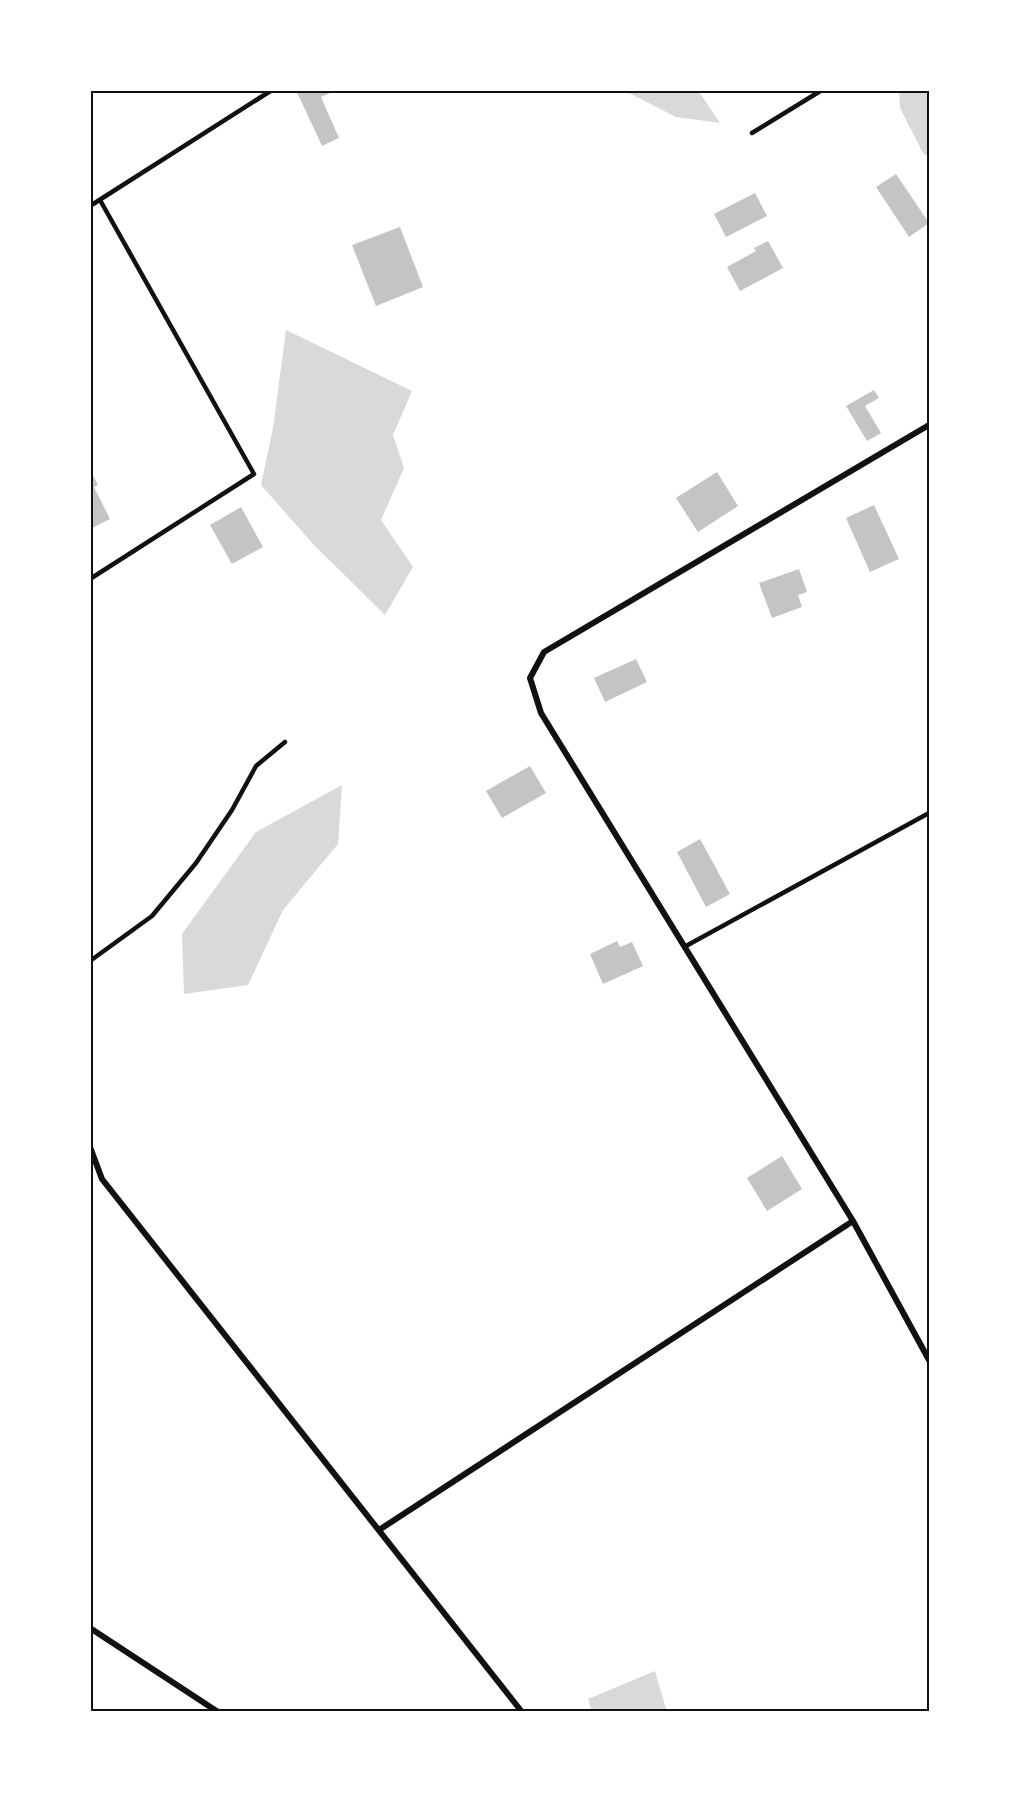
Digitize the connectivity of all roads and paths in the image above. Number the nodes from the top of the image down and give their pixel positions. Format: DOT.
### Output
graph roads {
  1 [pos="272,90"];
  2 [pos="822,90"];
  3 [pos="752,133"];
  4 [pos="100,200"];
  5 [pos="90,206"];
  6 [pos="929,425"];
  7 [pos="90,579"];
  8 [pos="285,742"];
  9 [pos="929,813"];
  10 [pos="686,946"];
  11 [pos="90,961"];
  12 [pos="90,1147"];
  13 [pos="853,1221"];
  14 [pos="929,1360"];
  15 [pos="379,1530"];
  16 [pos="90,1628"];
  17 [pos="218,1712"];
  18 [pos="522,1712"];
  1 -- 4 [label="lane"];
  2 -- 3 [label="lane"];
  4 -- 5 [label="lane"];
  4 -- 7 [label="lane"];
  6 -- 10 [label="street"];
  8 -- 11 [label="lane"];
  9 -- 10 [label="lane"];
  10 -- 13 [label="street"];
  12 -- 15 [label="street"];
  13 -- 14 [label="street"];
  13 -- 15 [label="street"];
  15 -- 18 [label="street"];
  16 -- 17 [label="street"];
}
